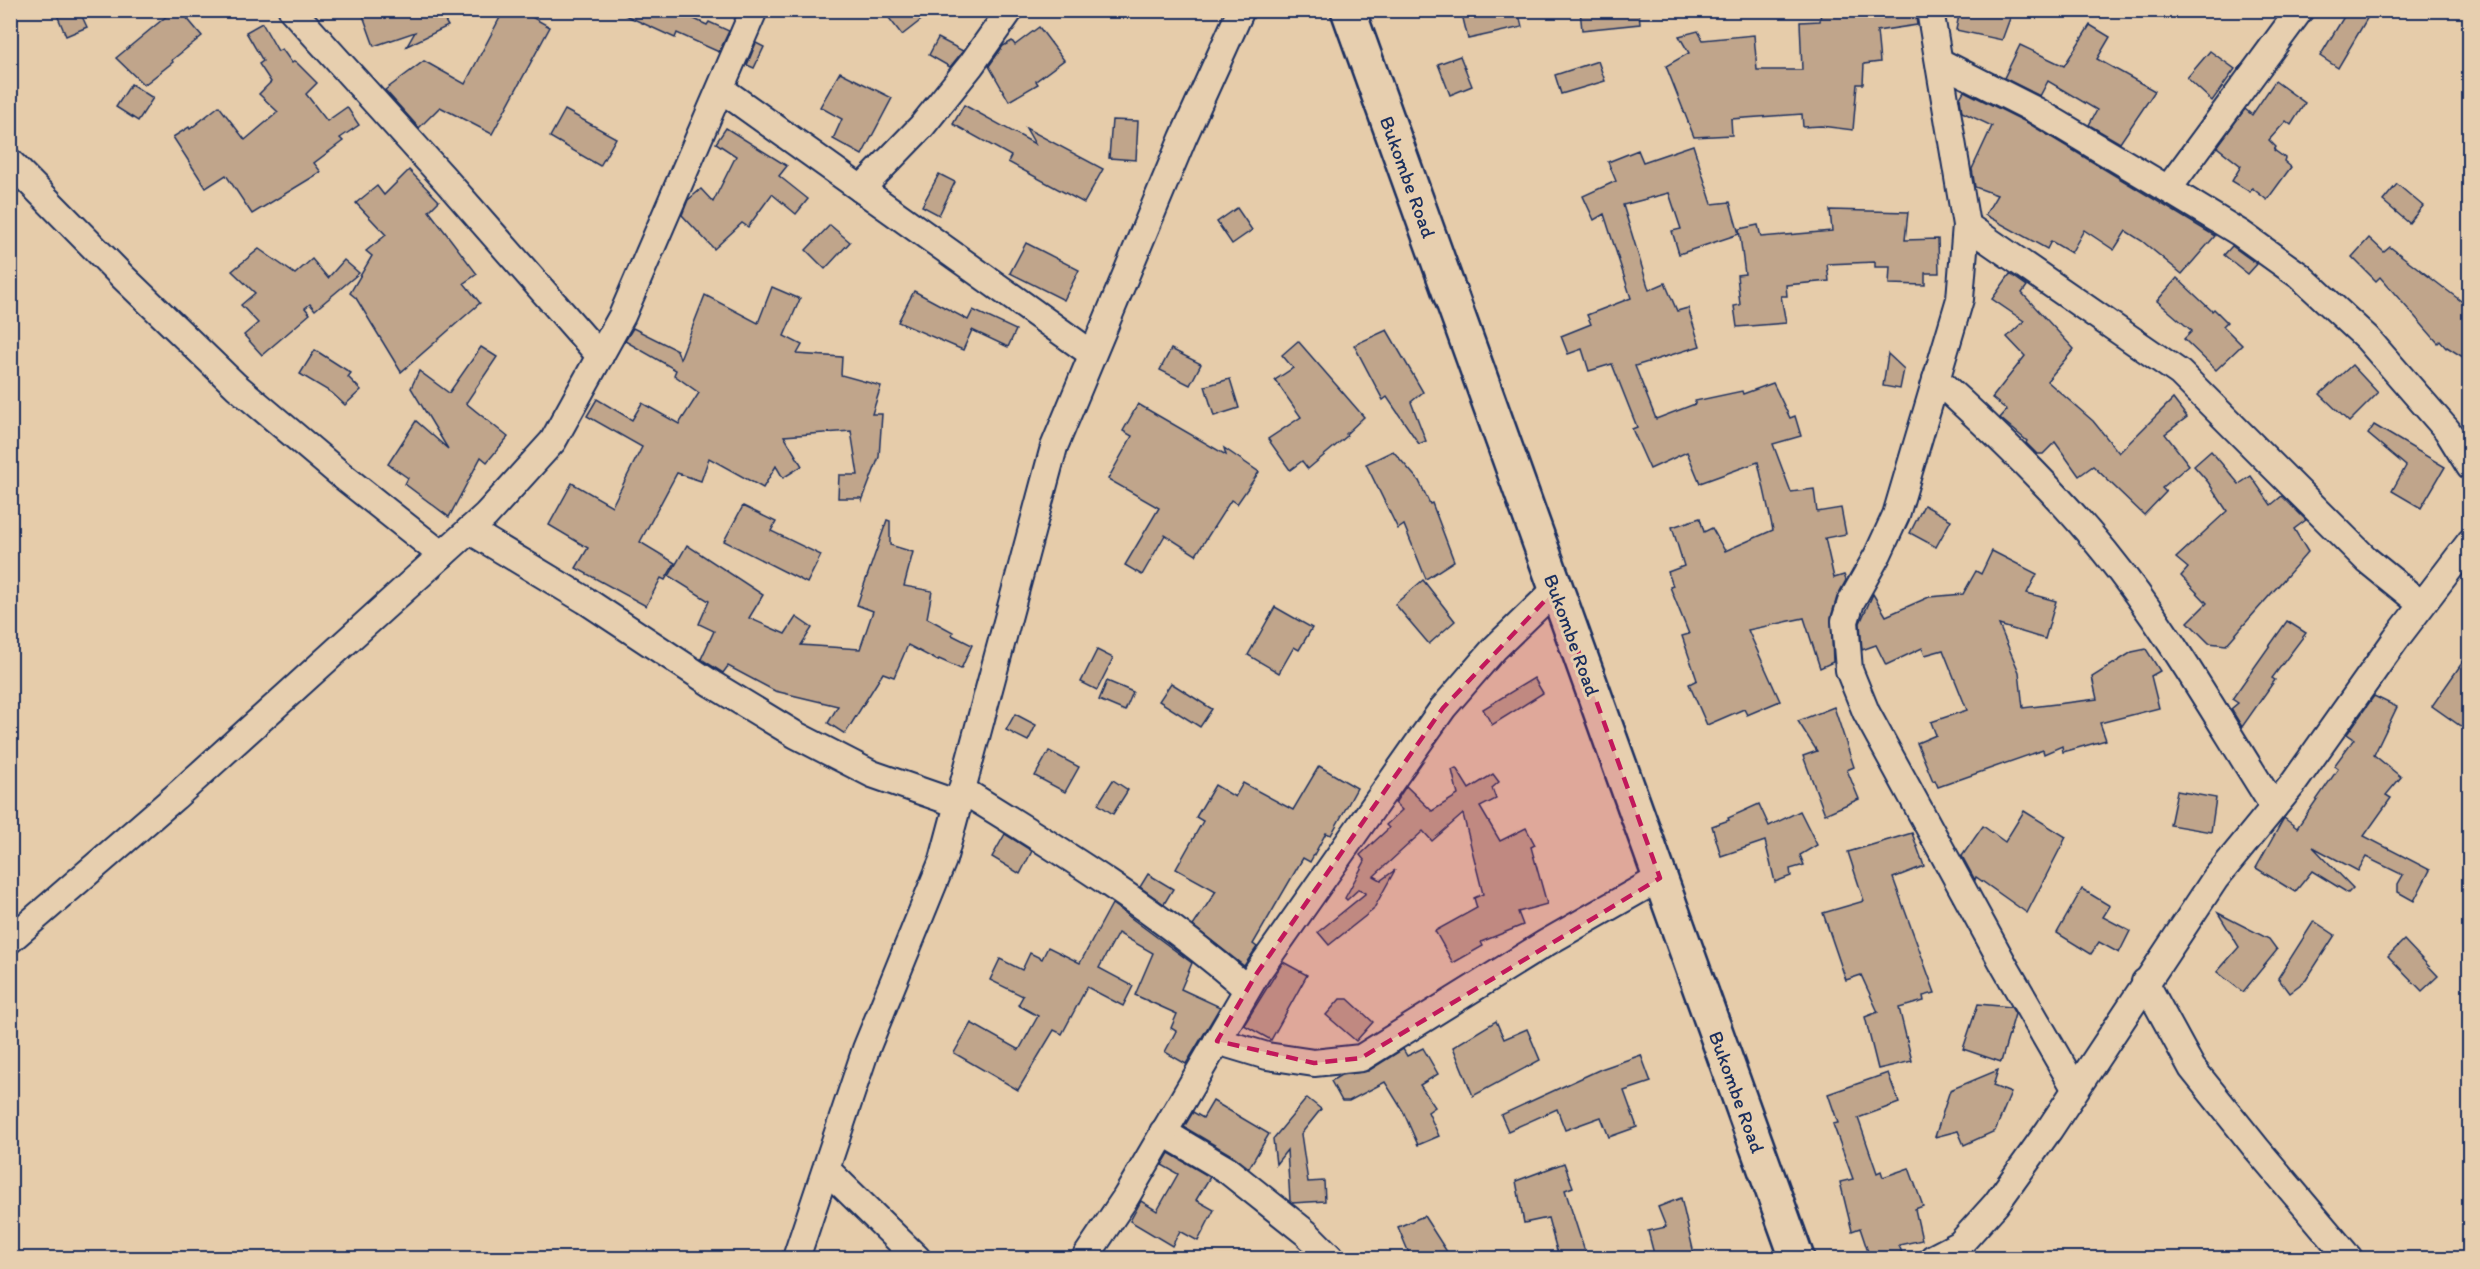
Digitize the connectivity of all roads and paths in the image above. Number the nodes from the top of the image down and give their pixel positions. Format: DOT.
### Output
graph roads {
  1 [pos="292,10"];
  2 [pos="754,10"];
  3 [pos="1010,10"];
  4 [pos="1241,10"];
  5 [pos="1348,10"];
  6 [pos="1930,10"];
  7 [pos="2300,10"];
  8 [pos="1940,62"];
  9 [pos="721,89"];
  10 [pos="16,172"];
  11 [pos="861,189"];
  12 [pos="2168,189"];
  13 [pos="1966,225"];
  14 [pos="1092,354"];
  15 [pos="600,356"];
  16 [pos="1936,379"];
  17 [pos="2469,466"];
  18 [pos="470,530"];
  19 [pos="2469,542"];
  20 [pos="442,555"];
  21 [pos="1556,589"];
  22 [pos="2421,604"];
  23 [pos="960,797"];
  24 [pos="2274,807"];
  25 [pos="1660,878"];
  26 [pos="10,940"];
  27 [pos="2145,982"];
  28 [pos="1247,989"];
  29 [pos="1216,1041"];
  30 [pos="2075,1088"];
  31 [pos="1163,1132"];
  32 [pos="827,1170"];
  33 [pos="796,1258"];
  34 [pos="917,1258"];
  35 [pos="1084,1258"];
  36 [pos="1331,1258"];
  37 [pos="1797,1258"];
  38 [pos="1933,1258"];
  39 [pos="2349,1258"];
  1 -- 15 [label="street"];
  2 -- 9 [label="street"];
  3 -- 11 [label="street"];
  4 -- 14 [label="street"];
  5 -- 21 [label="main road, Bukombe Road"];
  6 -- 8 [label="street"];
  7 -- 12 [label="street"];
  8 -- 12 [label="street"];
  8 -- 13 [label="street"];
  9 -- 11 [label="street"];
  9 -- 15 [label="street"];
  10 -- 20 [label="street"];
  11 -- 14 [label="street"];
  12 -- 17 [label="street"];
  13 -- 16 [label="street"];
  13 -- 22 [label="street"];
  14 -- 23 [label="street"];
  15 -- 18 [label="street"];
  16 -- 24 [label="street"];
  16 -- 30 [label="street"];
  18 -- 20 [label="street"];
  18 -- 23 [label="street"];
  19 -- 22 [label="street"];
  20 -- 26 [label="street"];
  21 -- 25 [label="main road, Bukombe Road"];
  21 -- 28 [label="street"];
  22 -- 24 [label="street"];
  23 -- 28 [label="street"];
  23 -- 32 [label="street"];
  24 -- 27 [label="street"];
  25 -- 29 [label="street"];
  25 -- 37 [label="main road, Bukombe Road"];
  27 -- 30 [label="street"];
  27 -- 39 [label="street"];
  28 -- 29 [label="street"];
  29 -- 31 [label="street"];
  30 -- 38 [label="street"];
  31 -- 35 [label="street"];
  31 -- 36 [label="street"];
  32 -- 33 [label="street"];
  32 -- 34 [label="street"];
}
